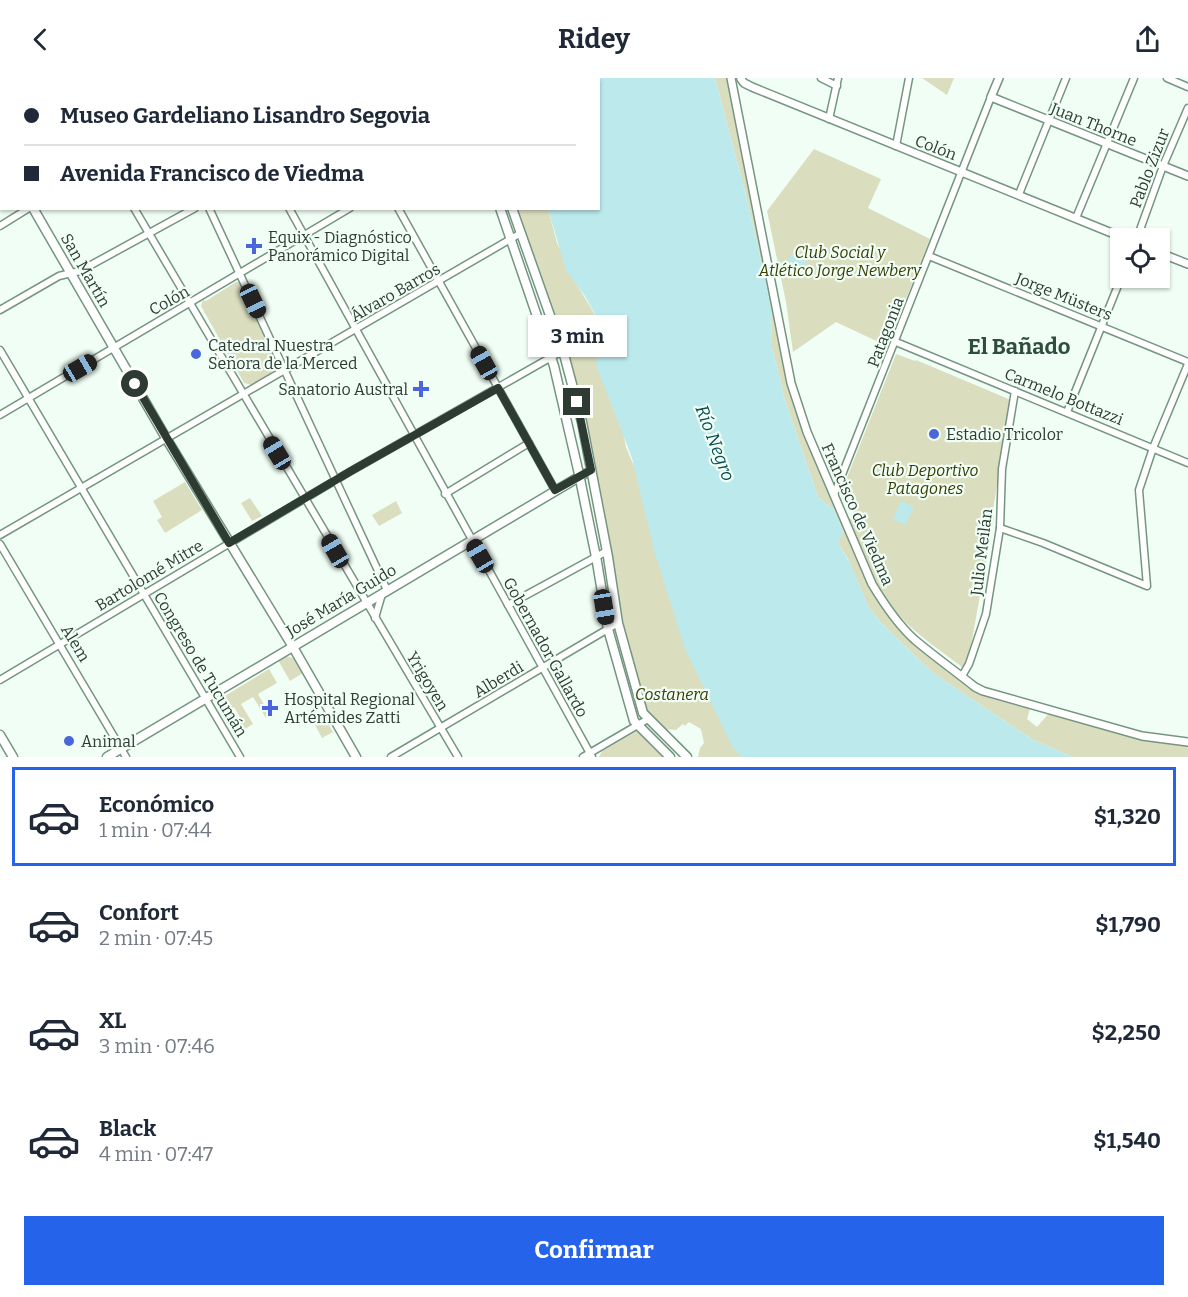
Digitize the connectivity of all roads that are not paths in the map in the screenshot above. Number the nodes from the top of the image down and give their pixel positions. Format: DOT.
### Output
graph roads {
  1 [pos="738,78"];
  2 [pos="821,78"];
  3 [pos="838,78"];
  4 [pos="909,78"];
  5 [pos="999,78"];
  6 [pos="1066,78"];
  7 [pos="1134,78"];
  8 [pos="1167,78"];
  9 [pos="837,86"];
  10 [pos="1188,87"];
  11 [pos="991,97"];
  12 [pos="1188,108"];
  13 [pos="829,119"];
  14 [pos="1049,120"];
  15 [pos="1106,143"];
  16 [pos="896,146"];
  17 [pos="1163,166"];
  18 [pos="962,172"];
  19 [pos="1188,176"];
  20 [pos="1019,194"];
  21 [pos="28,210"];
  22 [pos="32,210"];
  23 [pos="135,210"];
  24 [pos="191,210"];
  25 [pos="211,210"];
  26 [pos="290,210"];
  27 [pos="347,210"];
  28 [pos="399,210"];
  29 [pos="501,210"];
  30 [pos="513,210"];
  31 [pos="1076,218"];
  32 [pos="0,226"];
  33 [pos="1141,228"];
  34 [pos="521,232"];
  35 [pos="1110,232"];
  36 [pos="149,233"];
  37 [pos="304,235"];
  38 [pos="511,239"];
  39 [pos="929,256"];
  40 [pos="1170,257"];
  41 [pos="1188,264"];
  42 [pos="71,274"];
  43 [pos="240,274"];
  44 [pos="439,281"];
  45 [pos="1117,288"];
  46 [pos="190,303"];
  47 [pos="0,310"];
  48 [pos="1102,326"];
  49 [pos="356,330"];
  50 [pos="896,342"];
  51 [pos="114,348"];
  52 [pos="0,350"];
  53 [pos="562,351"];
  54 [pos="551,357"];
  55 [pos="1188,363"];
  56 [pos="285,371"];
  57 [pos="498,388"];
  58 [pos="1015,391"];
  59 [pos="243,394"];
  60 [pos="28,398"];
  61 [pos="1067,412"];
  62 [pos="0,415"];
  63 [pos="414,436"];
  64 [pos="166,438"];
  65 [pos="529,443"];
  66 [pos="1153,448"];
  67 [pos="1188,463"];
  68 [pos="591,470"];
  69 [pos="579,476"];
  70 [pos="336,480"];
  71 [pos="81,488"];
  72 [pos="555,490"];
  73 [pos="446,494"];
  74 [pos="834,495"];
  75 [pos="304,498"];
  76 [pos="1000,528"];
  77 [pos="0,535"];
  78 [pos="471,540"];
  79 [pos="229,543"];
  80 [pos="0,544"];
  81 [pos="607,551"];
  82 [pos="596,556"];
  83 [pos="384,592"];
  84 [pos="144,593"];
  85 [pos="365,603"];
  86 [pos="508,605"];
  87 [pos="375,618"];
  88 [pos="618,623"];
  89 [pos="608,629"];
  90 [pos="60,643"];
  91 [pos="292,647"];
  92 [pos="543,669"];
  93 [pos="962,676"];
  94 [pos="0,680"];
  95 [pos="205,698"];
  96 [pos="648,719"];
  97 [pos="637,726"];
  98 [pos="441,729"];
  99 [pos="0,735"];
  100 [pos="1188,742"];
  101 [pos="121,748"];
  102 [pos="588,756"];
  103 [pos="13,757"];
  104 [pos="107,757"];
  105 [pos="126,757"];
  106 [pos="240,757"];
  107 [pos="356,757"];
  108 [pos="391,757"];
  109 [pos="458,757"];
  110 [pos="670,757"];
  111 [pos="687,757"];
  1 -- 13 [label="street, Colón"];
  1 -- 74 [label="street, Francisco de Viedma"];
  2 -- 9 [label="street"];
  3 -- 9 [label="street"];
  4 -- 16 [label="street"];
  5 -- 11 [label="street, Patagonia"];
  6 -- 14 [label="street"];
  7 -- 15 [label="street"];
  8 -- 10 [label="street"];
  9 -- 13 [label="street"];
  11 -- 14 [label="street, Juan Thorne"];
  11 -- 18 [label="street, Patagonia"];
  12 -- 17 [label="street, Pablo Zizur"];
  13 -- 16 [label="street, Colón"];
  14 -- 15 [label="street, Juan Thorne"];
  14 -- 20 [label="street"];
  15 -- 17 [label="street, Juan Thorne"];
  15 -- 31 [label="street"];
  16 -- 18 [label="street, Colón"];
  17 -- 19 [label="street, Juan Thorne"];
  17 -- 33 [label="street, Pablo Zizur"];
  18 -- 20 [label="street, Colón"];
  18 -- 39 [label="street, Patagonia"];
  20 -- 31 [label="street, Colón"];
  21 -- 32 [label="street"];
  22 -- 42 [label="main road, San Martín"];
  23 -- 36 [label="street, Yrigoyen"];
  24 -- 36 [label="street"];
  25 -- 43 [label="street"];
  26 -- 37 [label="street, Gobernador Gallardo"];
  27 -- 37 [label="street, Colón"];
  28 -- 44 [label="street"];
  29 -- 38 [label="main road"];
  30 -- 34 [label="main road"];
  31 -- 35 [label="street, Colón"];
  34 -- 38 [label="street, Álvaro Barros"];
  34 -- 53 [label="main road"];
  36 -- 42 [label="street"];
  36 -- 46 [label="street, Yrigoyen"];
  37 -- 43 [label="street, Colón"];
  37 -- 49 [label="street, Gobernador Gallardo"];
  38 -- 44 [label="street, Álvaro Barros"];
  38 -- 54 [label="main road"];
  39 -- 48 [label="street, Jorge Müsters"];
  39 -- 50 [label="street, Patagonia"];
  40 -- 41 [label="street"];
  42 -- 47 [label="street"];
  42 -- 51 [label="main road, San Martín"];
  43 -- 46 [label="street, Colón"];
  43 -- 56 [label="street"];
  44 -- 49 [label="street, Álvaro Barros"];
  44 -- 57 [label="street"];
  45 -- 48 [label="street"];
  46 -- 51 [label="street, Colón"];
  46 -- 59 [label="street, Yrigoyen"];
  48 -- 55 [label="street, Jorge Müsters"];
  48 -- 61 [label="street"];
  49 -- 56 [label="street, Álvaro Barros"];
  49 -- 63 [label="street, Gobernador Gallardo"];
  50 -- 58 [label="street, Carmelo Bottazzi"];
  50 -- 74 [label="street, Patagonia"];
  51 -- 60 [label="street, Colón"];
  51 -- 64 [label="main road, San Martín"];
  52 -- 60 [label="street, Congreso de Tucumán"];
  53 -- 54 [label="street, Bartolomé Mitre"];
  53 -- 68 [label="main road"];
  54 -- 57 [label="street, Bartolomé Mitre"];
  54 -- 69 [label="main road"];
  55 -- 66 [label="street"];
  56 -- 59 [label="street, Álvaro Barros"];
  56 -- 70 [label="street"];
  57 -- 63 [label="street, Bartolomé Mitre"];
  57 -- 65 [label="street"];
  58 -- 61 [label="street, Carmelo Bottazzi"];
  58 -- 76 [label="street, Julio Meilán"];
  59 -- 64 [label="street, Álvaro Barros"];
  59 -- 75 [label="street, Yrigoyen"];
  60 -- 62 [label="street, Colón"];
  60 -- 71 [label="street, Congreso de Tucumán"];
  61 -- 66 [label="street, Carmelo Bottazzi"];
  63 -- 70 [label="street, Bartolomé Mitre"];
  63 -- 73 [label="street, Gobernador Gallardo"];
  64 -- 71 [label="street, Álvaro Barros"];
  64 -- 79 [label="main road, San Martín"];
  65 -- 72 [label="street"];
  65 -- 73 [label="street"];
  66 -- 67 [label="street, Carmelo Bottazzi"];
  66 -- 76 [label="street"];
  68 -- 69 [label="main road, José María Guido"];
  68 -- 81 [label="main road"];
  69 -- 72 [label="main road, José María Guido"];
  69 -- 82 [label="main road"];
  70 -- 75 [label="street, Bartolomé Mitre"];
  70 -- 83 [label="street"];
  71 -- 77 [label="street, Álvaro Barros"];
  71 -- 84 [label="street, Congreso de Tucumán"];
  72 -- 78 [label="main road, José María Guido"];
  73 -- 78 [label="street, Gobernador Gallardo"];
  74 -- 93 [label="street, Francisco de Viedma"];
  75 -- 79 [label="street, Bartolomé Mitre"];
  75 -- 85 [label="street, Yrigoyen"];
  76 -- 93 [label="street, Julio Meilán"];
  78 -- 83 [label="main road, José María Guido"];
  78 -- 86 [label="street, Gobernador Gallardo"];
  79 -- 84 [label="street, Bartolomé Mitre"];
  79 -- 91 [label="main road, San Martín"];
  80 -- 90 [label="street, Alem"];
  81 -- 82 [label="street"];
  81 -- 88 [label="main road"];
  82 -- 86 [label="street"];
  82 -- 89 [label="main road"];
  83 -- 85 [label="main road, José María Guido"];
  83 -- 87 [label="street"];
  84 -- 90 [label="street, Bartolomé Mitre"];
  84 -- 95 [label="street, Congreso de Tucumán"];
  85 -- 87 [label="street, Yrigoyen"];
  85 -- 91 [label="main road, José María Guido"];
  86 -- 92 [label="street, Gobernador Gallardo"];
  87 -- 98 [label="street, Yrigoyen"];
  88 -- 89 [label="street, Alberdi"];
  88 -- 96 [label="main road"];
  89 -- 92 [label="street, Alberdi"];
  89 -- 97 [label="main road"];
  90 -- 94 [label="street, Bartolomé Mitre"];
  90 -- 101 [label="street, Alem"];
  91 -- 95 [label="main road, José María Guido"];
  91 -- 107 [label="main road, San Martín"];
  92 -- 98 [label="street, Alberdi"];
  92 -- 102 [label="street, Gobernador Gallardo"];
  93 -- 100 [label="street, Francisco de Viedma"];
  95 -- 101 [label="main road, José María Guido"];
  95 -- 106 [label="street, Congreso de Tucumán"];
  96 -- 97 [label="street"];
  96 -- 111 [label="main road"];
  97 -- 102 [label="street"];
  97 -- 110 [label="main road"];
  98 -- 108 [label="street, Alberdi"];
  98 -- 109 [label="street, Yrigoyen"];
  99 -- 103 [label="main road"];
  101 -- 104 [label="main road, José María Guido"];
  101 -- 105 [label="street, Alem"];
}
